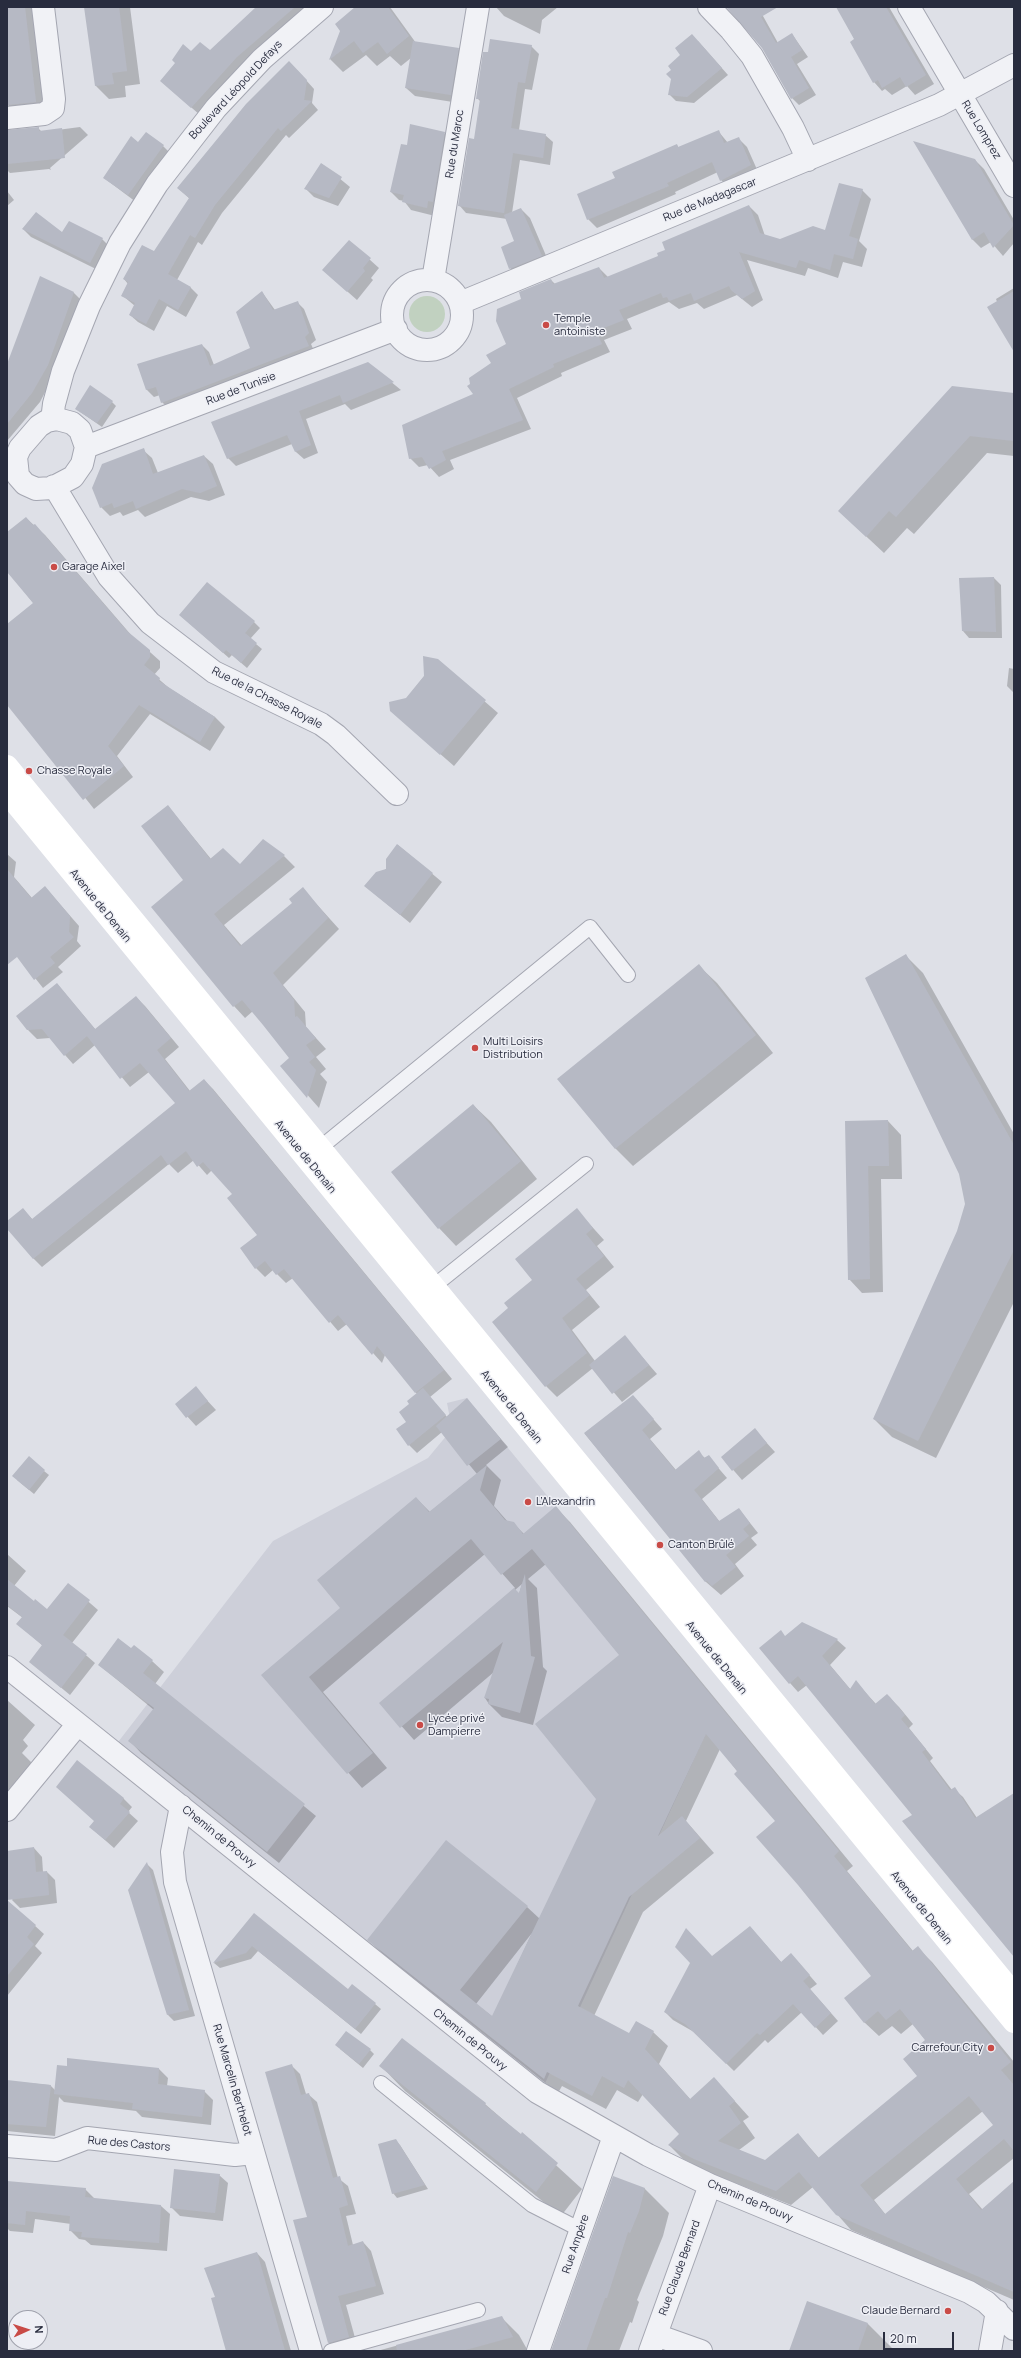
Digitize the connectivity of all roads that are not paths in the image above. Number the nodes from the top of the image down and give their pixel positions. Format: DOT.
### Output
graph roads {
  1 [pos="43,7"];
  2 [pos="322,7"];
  3 [pos="478,7"];
  4 [pos="709,7"];
  5 [pos="909,7"];
  6 [pos="1014,65"];
  7 [pos="960,95"];
  8 [pos="7,118"];
  9 [pos="808,160"];
  10 [pos="1014,186"];
  11 [pos="433,280"];
  12 [pos="460,302"];
  13 [pos="396,329"];
  14 [pos="52,420"];
  15 [pos="86,447"];
  16 [pos="12,478"];
  17 [pos="54,486"];
  18 [pos="7,766"];
  19 [pos="7,793"];
  20 [pos="397,794"];
  21 [pos="628,975"];
  22 [pos="320,1148"];
  23 [pos="586,1164"];
  24 [pos="434,1286"];
  25 [pos="7,1667"];
  26 [pos="78,1724"];
  27 [pos="181,1806"];
  28 [pos="7,1810"];
  29 [pos="1014,1994"];
  30 [pos="1014,2022"];
  31 [pos="382,2084"];
  32 [pos="614,2136"];
  33 [pos="7,2146"];
  34 [pos="253,2154"];
  35 [pos="710,2185"];
  36 [pos="581,2230"];
  37 [pos="478,2310"];
  38 [pos="997,2311"];
  39 [pos="1014,2329"];
  40 [pos="653,2343"];
  41 [pos="311,2351"];
  42 [pos="331,2351"];
  43 [pos="538,2351"];
  44 [pos="701,2351"];
  45 [pos="990,2351"];
  1 -- 8 [label="street"];
  2 -- 14 [label="street, Boulevard Léopold Defays"];
  3 -- 11 [label="street, Rue du Maroc"];
  4 -- 9 [label="street"];
  5 -- 7 [label="street, Rue Lomprez"];
  6 -- 7 [label="street, Rue Lomprez"];
  7 -- 9 [label="street, Rue de Madagascar"];
  7 -- 10 [label="street, Rue Lomprez"];
  9 -- 12 [label="street, Rue de Madagascar"];
  11 -- 12 [label="street"];
  11 -- 13 [label="street"];
  12 -- 13 [label="street"];
  13 -- 15 [label="street, Rue de Tunisie"];
  14 -- 15 [label="street"];
  14 -- 16 [label="street"];
  15 -- 17 [label="street"];
  16 -- 17 [label="street"];
  17 -- 20 [label="street, Rue de la Chasse Royale"];
  18 -- 22 [label="main road, Avenue de Denain"];
  19 -- 30 [label="main road, Avenue de Denain"];
  21 -- 22 [label="lane"];
  22 -- 24 [label="main road, Avenue de Denain"];
  23 -- 24 [label="lane"];
  24 -- 29 [label="main road, Avenue de Denain"];
  25 -- 26 [label="street, Chemin de Prouvy"];
  26 -- 27 [label="street, Chemin de Prouvy"];
  26 -- 28 [label="street"];
  27 -- 32 [label="street, Chemin de Prouvy"];
  27 -- 34 [label="street, Rue Marcelin Berthelot"];
  31 -- 36 [label="lane"];
  32 -- 35 [label="street, Chemin de Prouvy"];
  32 -- 36 [label="street, Rue Ampère"];
  33 -- 34 [label="street, Rue des Castors"];
  34 -- 41 [label="street, Rue Marcelin Berthelot"];
  35 -- 38 [label="street, Chemin de Prouvy"];
  35 -- 40 [label="street, Rue Claude Bernard"];
  36 -- 43 [label="street, Rue Ampère"];
  37 -- 42 [label="lane"];
  38 -- 39 [label="street, Chemin de Prouvy"];
  38 -- 45 [label="street"];
  40 -- 44 [label="street"];
}
